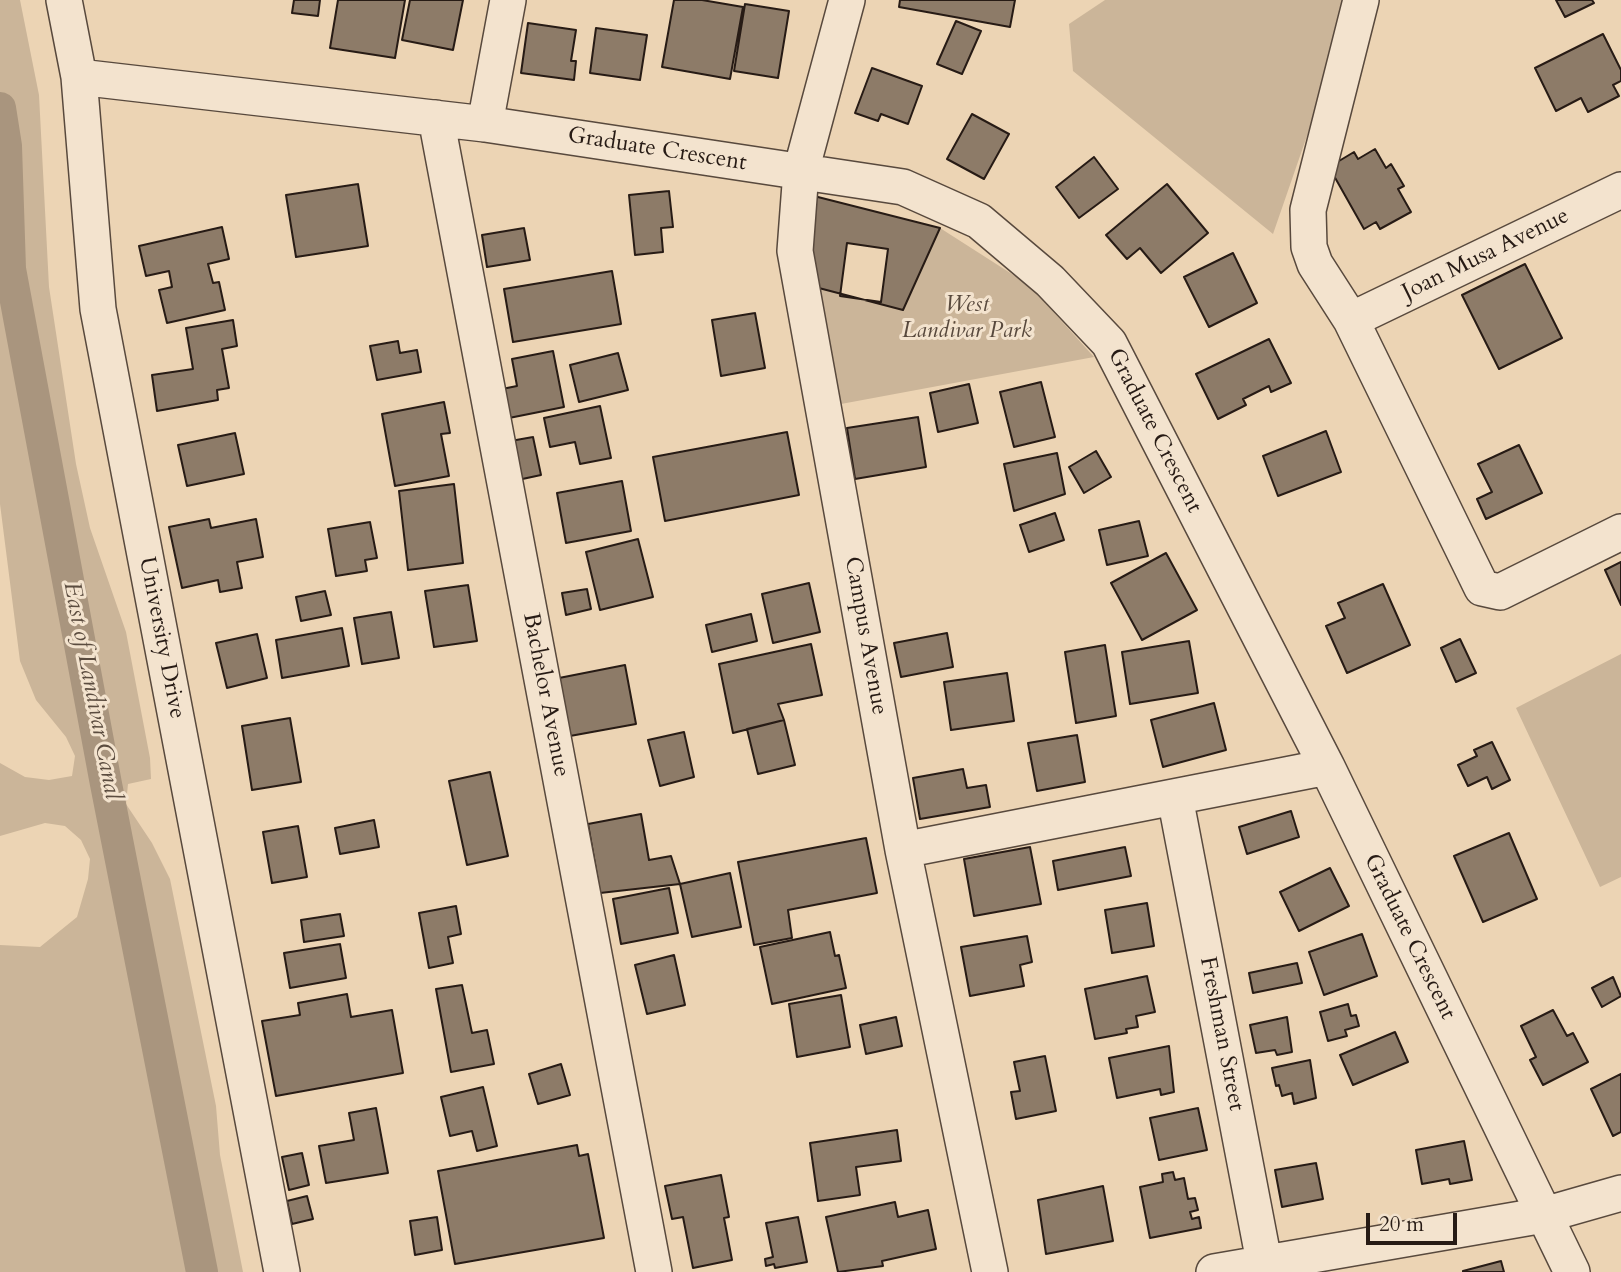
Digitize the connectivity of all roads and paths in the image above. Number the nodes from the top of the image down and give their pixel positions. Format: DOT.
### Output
graph roads {
  1 [pos="64,0"];
  2 [pos="509,0"];
  3 [pos="847,0"];
  4 [pos="1360,0"];
  5 [pos="79,77"];
  6 [pos="436,118"];
  7 [pos="485,124"];
  8 [pos="801,172"];
  9 [pos="1621,190"];
  10 [pos="1351,320"];
  11 [pos="1621,533"];
  12 [pos="1326,767"];
  13 [pos="1175,797"];
  14 [pos="904,850"];
  15 [pos="1621,1194"];
  16 [pos="1544,1215"];
  17 [pos="1265,1268"];
  18 [pos="282,1272"];
  19 [pos="654,1272"];
  20 [pos="989,1272"];
  21 [pos="1214,1272"];
  22 [pos="1572,1272"];
  1 -- 5 [label="street, University Drive"];
  2 -- 7 [label="street"];
  3 -- 8 [label="street, Campus Avenue"];
  4 -- 10 [label="street"];
  5 -- 6 [label="street, Graduate Crescent"];
  5 -- 18 [label="street, University Drive"];
  6 -- 7 [label="street, Graduate Crescent"];
  6 -- 19 [label="street, Bachelor Avenue"];
  7 -- 8 [label="street, Graduate Crescent"];
  8 -- 12 [label="street, Graduate Crescent"];
  8 -- 14 [label="street, Campus Avenue"];
  9 -- 10 [label="street, Joan Musa Avenue"];
  10 -- 11 [label="street"];
  12 -- 13 [label="street"];
  12 -- 16 [label="street, Graduate Crescent"];
  13 -- 14 [label="street"];
  13 -- 17 [label="street, Freshman Street"];
  14 -- 20 [label="street, Campus Avenue"];
  15 -- 16 [label="street"];
  16 -- 17 [label="street"];
  16 -- 22 [label="street, Graduate Crescent"];
  17 -- 21 [label="street"];
}
